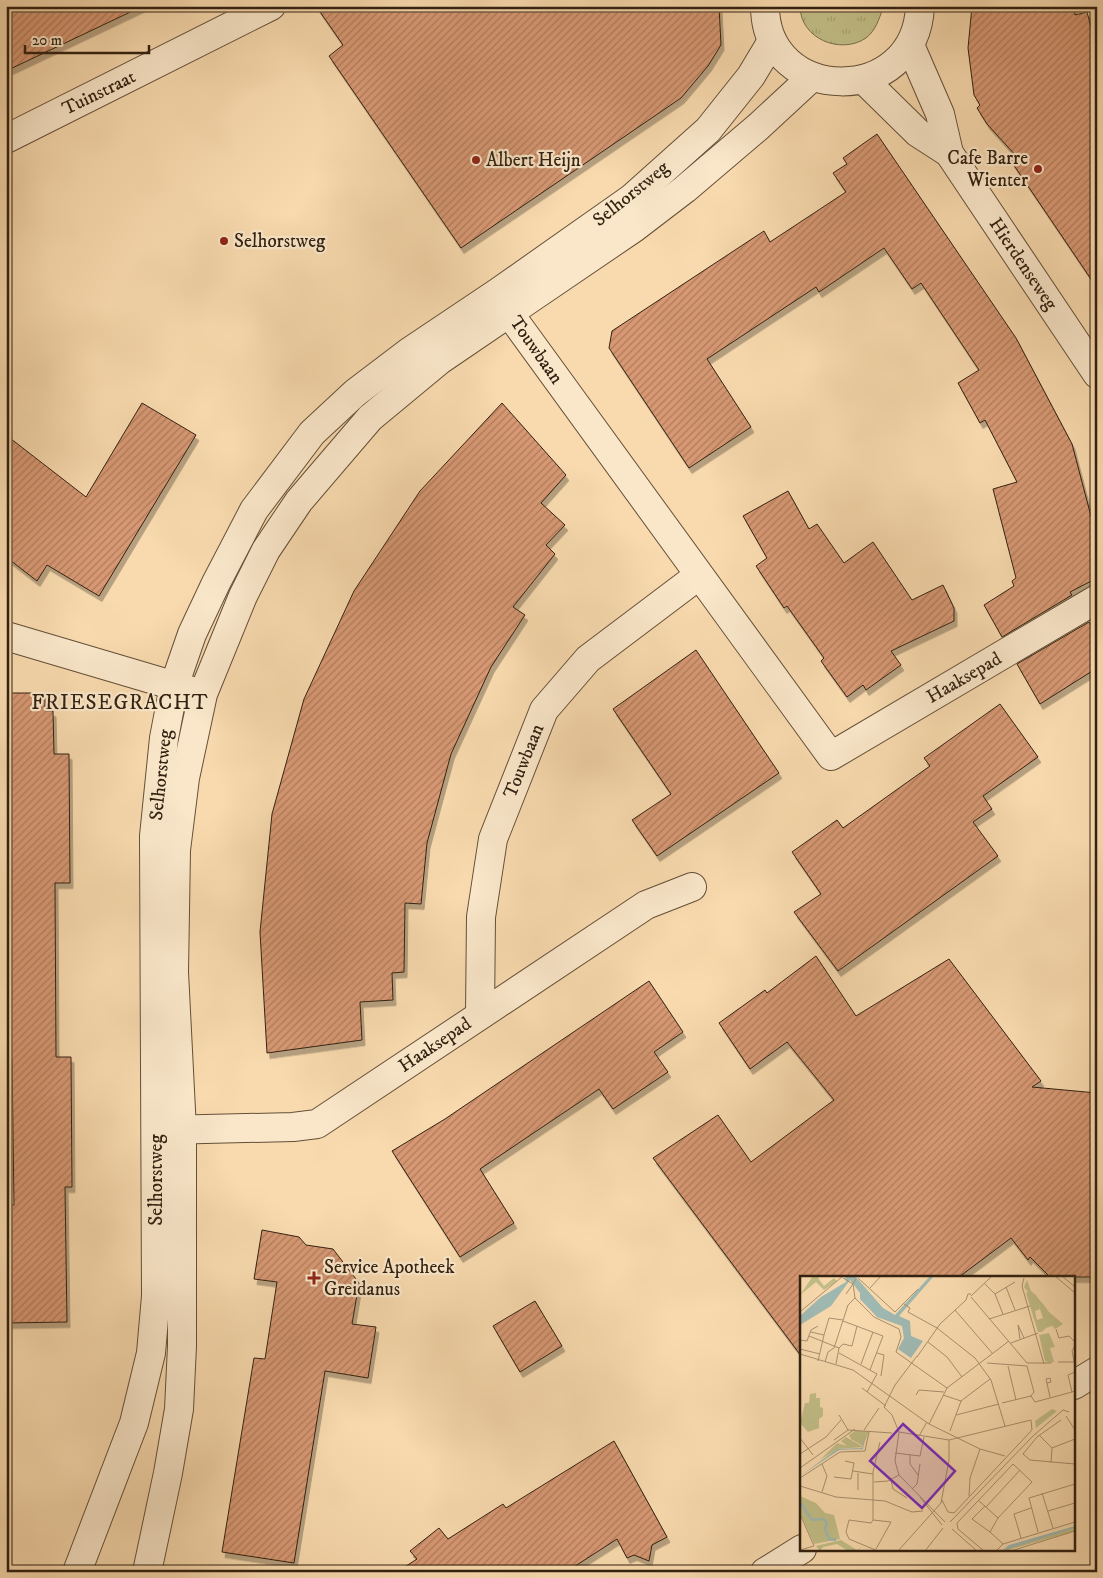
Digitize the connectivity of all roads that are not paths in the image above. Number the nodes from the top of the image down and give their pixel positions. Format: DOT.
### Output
graph roads {
  1 [pos="765,6"];
  2 [pos="920,6"];
  3 [pos="266,8"];
  4 [pos="772,41"];
  5 [pos="910,45"];
  6 [pos="812,77"];
  7 [pos="864,80"];
  8 [pos="6,139"];
  9 [pos="949,153"];
  10 [pos="504,303"];
  11 [pos="1097,374"];
  12 [pos="698,576"];
  13 [pos="1097,599"];
  14 [pos="6,636"];
  15 [pos="174,686"];
  16 [pos="203,694"];
  17 [pos="830,756"];
  18 [pos="692,887"];
  19 [pos="480,1014"];
  20 [pos="169,1130"];
  21 [pos="1097,1371"];
  22 [pos="1076,1383"];
  23 [pos="800,1550"];
  24 [pos="77,1572"];
  25 [pos="147,1572"];
  26 [pos="765,1572"];
  1 -- 4 [label="street"];
  2 -- 5 [label="street"];
  3 -- 8 [label="street, Tuinstraat"];
  4 -- 6 [label="street"];
  4 -- 10 [label="street, Selhorstweg"];
  5 -- 7 [label="street"];
  5 -- 9 [label="street, Hierdenseweg"];
  6 -- 7 [label="street"];
  6 -- 10 [label="street, Selhorstweg"];
  7 -- 9 [label="street, Hierdenseweg"];
  9 -- 11 [label="street, Hierdenseweg"];
  10 -- 12 [label="street, Touwbaan"];
  10 -- 15 [label="street, Selhorstweg"];
  10 -- 16 [label="street, Selhorstweg"];
  12 -- 17 [label="street, Touwbaan"];
  12 -- 19 [label="street, Touwbaan"];
  13 -- 17 [label="street, Haaksepad"];
  14 -- 15 [label="street"];
  15 -- 16 [label="street"];
  15 -- 20 [label="street, Selhorstweg"];
  16 -- 20 [label="street, Selhorstweg"];
  18 -- 19 [label="street, Haaksepad"];
  19 -- 20 [label="street, Haaksepad"];
  20 -- 24 [label="street, Selhorstweg"];
  20 -- 25 [label="street, Selhorstweg"];
  21 -- 22 [label="street"];
  23 -- 26 [label="street"];
}
